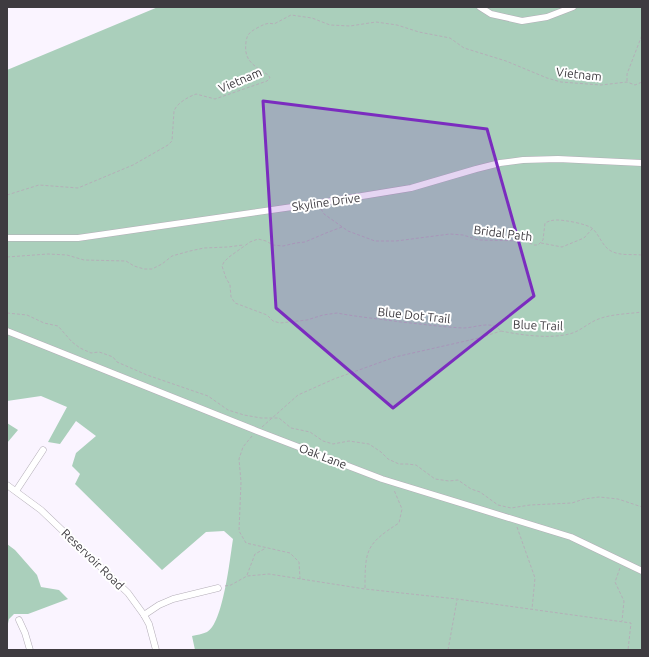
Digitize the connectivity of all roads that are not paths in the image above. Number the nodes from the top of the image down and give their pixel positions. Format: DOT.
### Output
graph roads {
  1 [pos="480,7"];
  2 [pos="573,7"];
  3 [pos="642,163"];
  4 [pos="7,238"];
  5 [pos="7,331"];
  6 [pos="43,450"];
  7 [pos="7,485"];
  8 [pos="16,491"];
  9 [pos="642,571"];
  10 [pos="218,588"];
  11 [pos="144,615"];
  12 [pos="19,620"];
  13 [pos="30,650"];
  14 [pos="156,650"];
  1 -- 2 [label="street"];
  3 -- 4 [label="street, Skyline Drive"];
  5 -- 9 [label="street, Oak Lane"];
  6 -- 8 [label="street"];
  7 -- 8 [label="street, Reservoir Road"];
  8 -- 11 [label="street, Reservoir Road"];
  10 -- 11 [label="street"];
  11 -- 14 [label="street, Reservoir Road"];
  12 -- 13 [label="street"];
}
